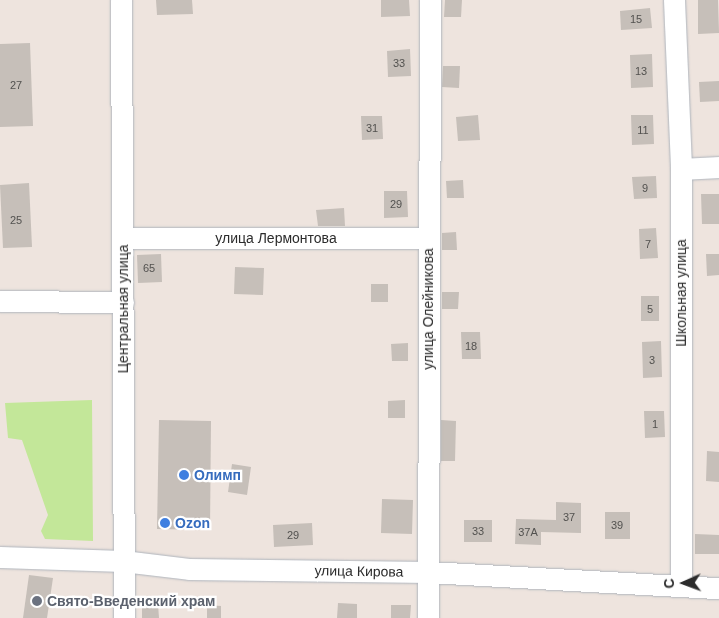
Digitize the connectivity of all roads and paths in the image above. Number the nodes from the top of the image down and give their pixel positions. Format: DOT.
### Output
graph roads {
  1 [pos="122,0"];
  2 [pos="430,0"];
  3 [pos="674,0"];
  4 [pos="719,167"];
  5 [pos="681,169"];
  6 [pos="123,238"];
  7 [pos="428,238"];
  8 [pos="0,301"];
  9 [pos="123,302"];
  10 [pos="0,557"];
  11 [pos="123,561"];
  12 [pos="429,572"];
  13 [pos="680,586"];
  14 [pos="719,588"];
  15 [pos="124,618"];
  16 [pos="428,618"];
  1 -- 6 [label="street, Центральная улица"];
  2 -- 7 [label="street, улица Олейникова"];
  3 -- 5 [label="street, Школьная улица"];
  4 -- 5 [label="street"];
  5 -- 13 [label="street, Школьная улица"];
  6 -- 7 [label="street, улица Лермонтова"];
  6 -- 9 [label="street, Центральная улица"];
  7 -- 12 [label="street, улица Олейникова"];
  8 -- 9 [label="street"];
  9 -- 11 [label="street, Центральная улица"];
  10 -- 11 [label="street, улица Кирова"];
  11 -- 12 [label="street, улица Кирова"];
  11 -- 15 [label="street, Центральная улица"];
  12 -- 13 [label="street, улица Кирова"];
  12 -- 16 [label="street, улица Олейникова"];
  13 -- 14 [label="street, улица Кирова"];
}
